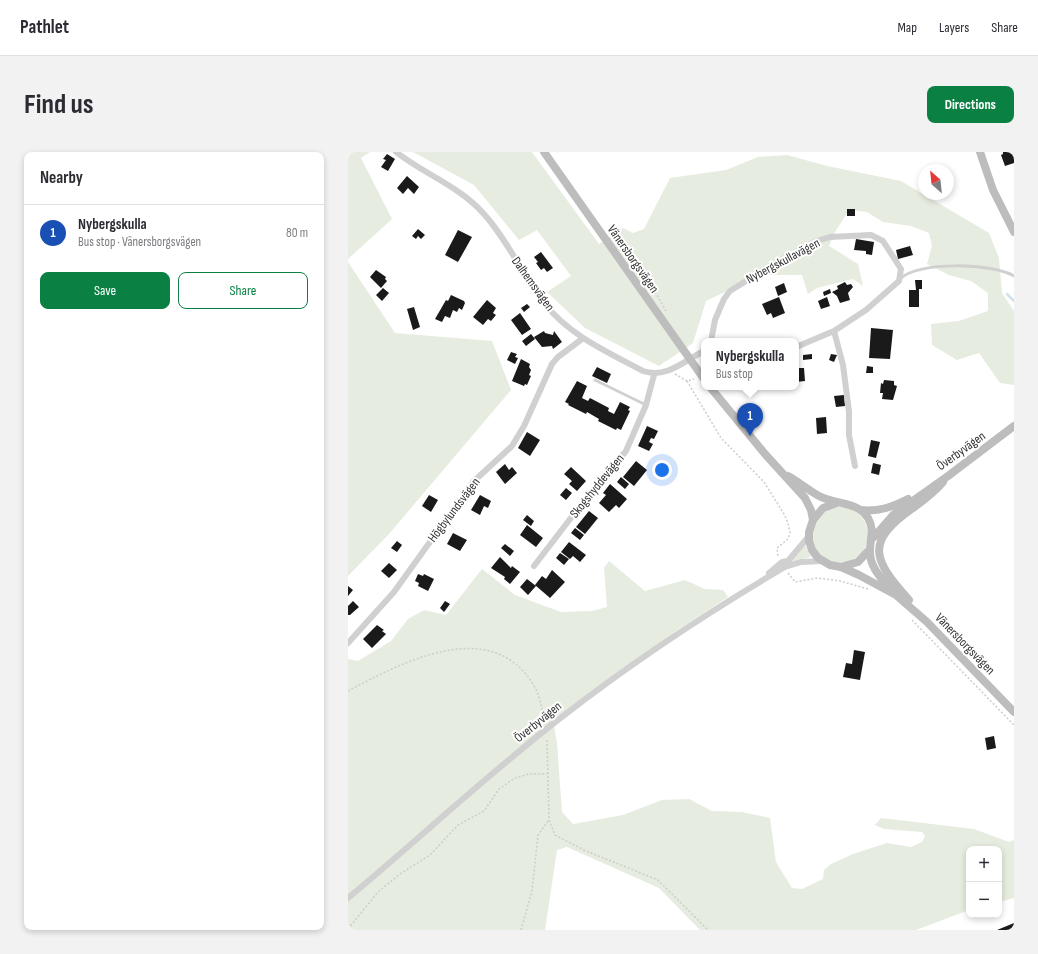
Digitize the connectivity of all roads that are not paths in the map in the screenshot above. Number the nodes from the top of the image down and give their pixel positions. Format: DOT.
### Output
graph roads {
  1 [pos="396,152"];
  2 [pos="544,152"];
  3 [pos="980,152"];
  4 [pos="1014,232"];
  5 [pos="1014,276"];
  6 [pos="899,281"];
  7 [pos="834,331"];
  8 [pos="712,338"];
  9 [pos="582,339"];
  10 [pos="799,346"];
  11 [pos="701,353"];
  12 [pos="690,359"];
  13 [pos="654,375"];
  14 [pos="701,375"];
  15 [pos="595,380"];
  16 [pos="712,390"];
  17 [pos="646,405"];
  18 [pos="1014,426"];
  19 [pos="855,466"];
  20 [pos="783,473"];
  21 [pos="948,476"];
  22 [pos="920,494"];
  23 [pos="837,503"];
  24 [pos="861,510"];
  25 [pos="812,520"];
  26 [pos="809,536"];
  27 [pos="873,538"];
  28 [pos="870,549"];
  29 [pos="822,561"];
  30 [pos="534,566"];
  31 [pos="841,567"];
  32 [pos="757,583"];
  33 [pos="896,595"];
  34 [pos="915,611"];
  35 [pos="348,643"];
  36 [pos="1014,712"];
  37 [pos="348,898"];
  1 -- 9 [label="street, Dalhemsvägen"];
  2 -- 12 [label="main road, Vänersborgsvägen"];
  3 -- 4 [label="main road"];
  5 -- 6 [label="lane"];
  6 -- 7 [label="street"];
  6 -- 8 [label="street, Nybergskullavägen"];
  7 -- 10 [label="street"];
  7 -- 19 [label="street"];
  9 -- 13 [label="street, Dalhemsvägen"];
  9 -- 35 [label="street, Högbylundsvägen"];
  11 -- 12 [label="street"];
  12 -- 13 [label="street"];
  12 -- 14 [label="main road, Vänersborgsvägen"];
  13 -- 17 [label="street, Skogshyddevägen"];
  15 -- 17 [label="lane"];
  16 -- 20 [label="main road"];
  17 -- 30 [label="street, Skogshyddevägen"];
  18 -- 21 [label="main road, Överbyvägen"];
  20 -- 23 [label="main road"];
  20 -- 25 [label="main road"];
  21 -- 22 [label="main road, Överbyvägen"];
  21 -- 34 [label="main road"];
  22 -- 24 [label="main road, Överbyvägen"];
  22 -- 27 [label="main road, Överbyvägen"];
  23 -- 24 [label="main road"];
  23 -- 25 [label="main road"];
  24 -- 27 [label="main road, Vänersborgsvägen"];
  25 -- 26 [label="main road"];
  26 -- 29 [label="main road"];
  26 -- 32 [label="street, Överbyvägen"];
  27 -- 28 [label="main road, Vänersborgsvägen"];
  28 -- 31 [label="main road"];
  28 -- 33 [label="main road, Vänersborgsvägen"];
  29 -- 31 [label="main road, Vänersborgsvägen"];
  29 -- 32 [label="street, Överbyvägen"];
  31 -- 33 [label="main road, Vänersborgsvägen"];
  32 -- 37 [label="street, Överbyvägen"];
  33 -- 34 [label="main road, Vänersborgsvägen"];
  34 -- 36 [label="main road, Vänersborgsvägen"];
}
